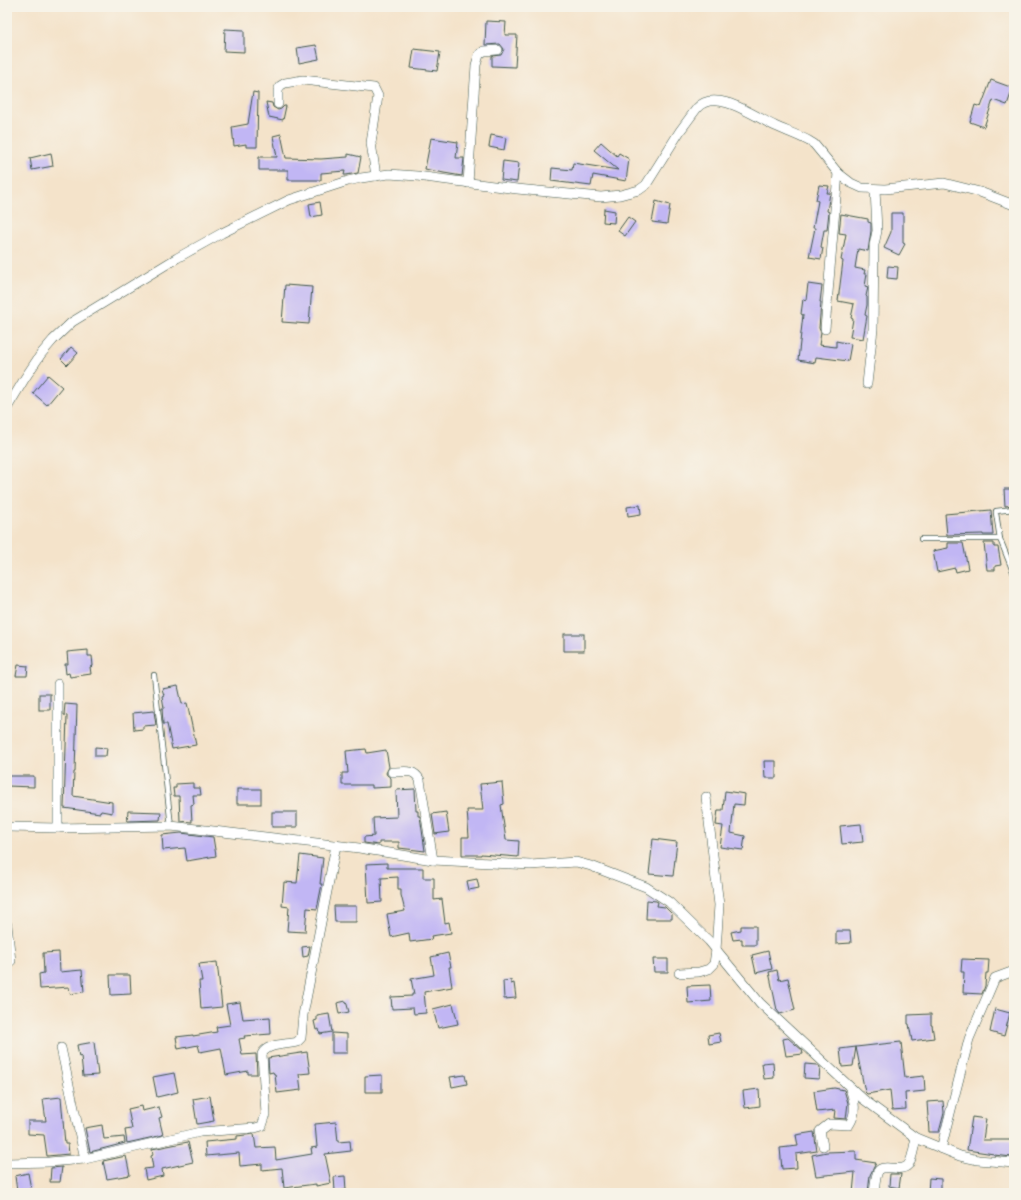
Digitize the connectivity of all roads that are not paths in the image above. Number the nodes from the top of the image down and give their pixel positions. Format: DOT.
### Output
graph roads {
  1 [pos="498,50"];
  2 [pos="278,104"];
  3 [pos="838,173"];
  4 [pos="376,176"];
  5 [pos="468,182"];
  6 [pos="876,190"];
  7 [pos="1014,206"];
  8 [pos="825,330"];
  9 [pos="867,384"];
  10 [pos="11,395"];
  11 [pos="7,408"];
  12 [pos="1014,509"];
  13 [pos="921,539"];
  14 [pos="1000,539"];
  15 [pos="1014,574"];
  16 [pos="154,675"];
  17 [pos="58,684"];
  18 [pos="392,772"];
  19 [pos="706,797"];
  20 [pos="171,826"];
  21 [pos="7,827"];
  22 [pos="58,828"];
  23 [pos="336,845"];
  24 [pos="433,860"];
  25 [pos="7,925"];
  26 [pos="716,950"];
  27 [pos="11,961"];
  28 [pos="1014,971"];
  29 [pos="679,973"];
  30 [pos="61,1048"];
  31 [pos="850,1088"];
  32 [pos="916,1138"];
  33 [pos="823,1146"];
  34 [pos="941,1149"];
  35 [pos="85,1159"];
  36 [pos="7,1163"];
  37 [pos="1014,1163"];
  38 [pos="874,1193"];
  1 -- 5 [label="street"];
  2 -- 4 [label="street"];
  3 -- 5 [label="street"];
  3 -- 6 [label="street"];
  3 -- 8 [label="street"];
  4 -- 5 [label="street"];
  4 -- 10 [label="street"];
  6 -- 7 [label="street"];
  6 -- 9 [label="street"];
  10 -- 11 [label="street"];
  12 -- 14 [label="lane"];
  13 -- 14 [label="lane"];
  14 -- 15 [label="lane"];
  16 -- 20 [label="lane"];
  17 -- 22 [label="street"];
  18 -- 24 [label="street"];
  19 -- 26 [label="street"];
  20 -- 22 [label="street"];
  20 -- 23 [label="street"];
  21 -- 22 [label="street"];
  23 -- 24 [label="street"];
  23 -- 35 [label="street"];
  24 -- 26 [label="street"];
  25 -- 27 [label="street"];
  26 -- 29 [label="street"];
  26 -- 31 [label="street"];
  28 -- 34 [label="street"];
  30 -- 35 [label="street"];
  31 -- 32 [label="street"];
  31 -- 33 [label="street"];
  32 -- 34 [label="street"];
  32 -- 38 [label="street"];
  34 -- 37 [label="street"];
  35 -- 36 [label="street"];
}
